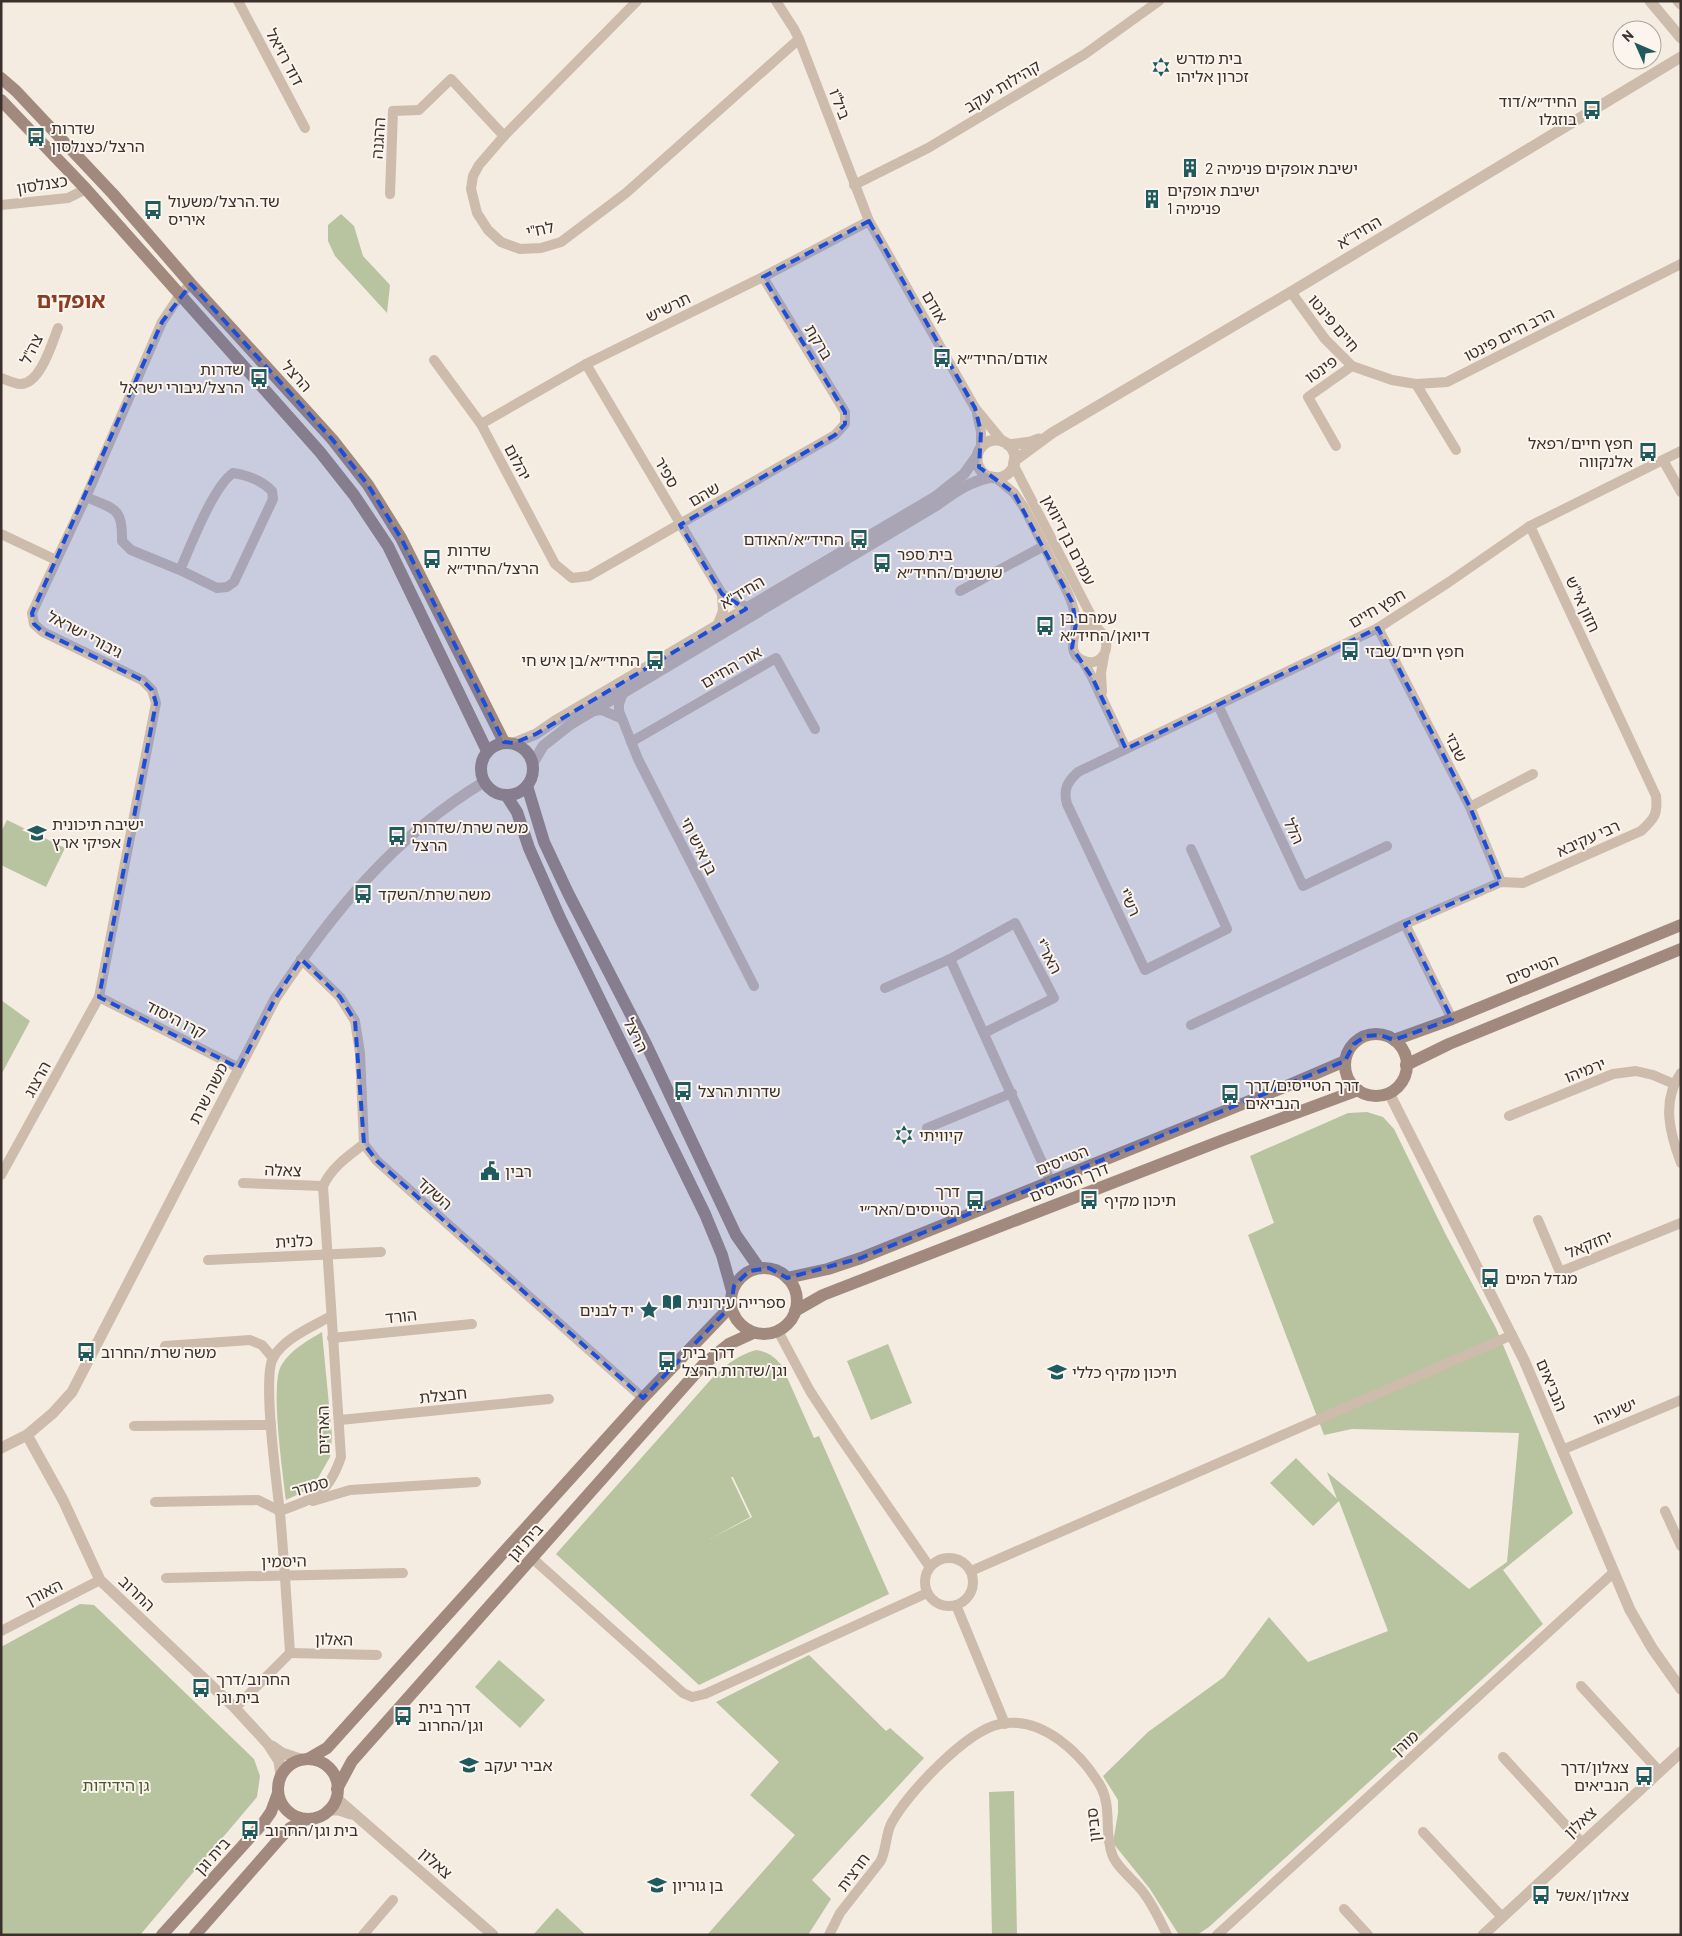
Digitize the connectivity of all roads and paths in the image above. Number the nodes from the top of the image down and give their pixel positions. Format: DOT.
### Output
graph roads {
  1 [pos="637,1"];
  2 [pos="776,1"];
  3 [pos="1160,1"];
  4 [pos="1650,1"];
  5 [pos="1678,1"];
  6 [pos="241,3"];
  7 [pos="1681,4"];
  8 [pos="1681,38"];
  9 [pos="799,39"];
  10 [pos="1681,57"];
  11 [pos="1,78"];
  12 [pos="1,100"];
  13 [pos="305,128"];
  14 [pos="504,136"];
  15 [pos="854,185"];
  16 [pos="86,189"];
  17 [pos="390,194"];
  18 [pos="1,205"];
  19 [pos="869,221"];
  20 [pos="1681,264"];
  21 [pos="763,277"];
  22 [pos="191,284"];
  23 [pos="1291,292"];
  24 [pos="180,295"];
  25 [pos="58,328"];
  26 [pos="434,360"];
  27 [pos="586,364"];
  28 [pos="1352,366"];
  29 [pos="1,378"];
  30 [pos="1416,384"];
  31 [pos="975,408"];
  32 [pos="481,424"];
  33 [pos="845,424"];
  34 [pos="1052,433"];
  35 [pos="1006,443"];
  36 [pos="1336,446"];
  37 [pos="1456,450"];
  38 [pos="1681,451"];
  39 [pos="979,452"];
  40 [pos="1663,460"];
  41 [pos="1014,463"];
  42 [pos="994,477"];
  43 [pos="1681,492"];
  44 [pos="86,497"];
  45 [pos="680,525"];
  46 [pos="1530,526"];
  47 [pos="1,534"];
  48 [pos="1044,546"];
  49 [pos="56,560"];
  50 [pos="180,570"];
  51 [pos="572,578"];
  52 [pos="960,591"];
  53 [pos="722,594"];
  54 [pos="748,608"];
  55 [pos="717,626"];
  56 [pos="1378,628"];
  57 [pos="1098,629"];
  58 [pos="1074,637"];
  59 [pos="1104,656"];
  60 [pos="1083,661"];
  61 [pos="623,693"];
  62 [pos="1610,695"];
  63 [pos="1103,700"];
  64 [pos="1218,705"];
  65 [pos="593,711"];
  66 [pos="620,718"];
  67 [pos="814,729"];
  68 [pos="631,742"];
  69 [pos="509,743"];
  70 [pos="1126,749"];
  71 [pos="487,751"];
  72 [pos="533,763"];
  73 [pos="1078,772"];
  74 [pos="1534,774"];
  75 [pos="484,782"];
  76 [pos="527,786"];
  77 [pos="506,795"];
  78 [pos="1470,807"];
  79 [pos="1387,846"];
  80 [pos="1191,848"];
  81 [pos="1501,882"];
  82 [pos="1405,924"];
  83 [pos="1681,925"];
  84 [pos="1681,949"];
  85 [pos="301,959"];
  86 [pos="950,959"];
  87 [pos="754,986"];
  88 [pos="885,988"];
  89 [pos="99,996"];
  90 [pos="1452,1020"];
  91 [pos="1191,1025"];
  92 [pos="984,1033"];
  93 [pos="1394,1040"];
  94 [pos="1345,1061"];
  95 [pos="1406,1065"];
  96 [pos="239,1068"];
  97 [pos="1681,1074"];
  98 [pos="1674,1084"];
  99 [pos="1358,1090"];
  100 [pos="1012,1093"];
  101 [pos="1389,1093"];
  102 [pos="1509,1116"];
  103 [pos="927,1128"];
  104 [pos="364,1144"];
  105 [pos="1681,1164"];
  106 [pos="1,1175"];
  107 [pos="1051,1182"];
  108 [pos="243,1183"];
  109 [pos="323,1186"];
  110 [pos="1538,1220"];
  111 [pos="1681,1223"];
  112 [pos="381,1252"];
  113 [pos="326,1254"];
  114 [pos="208,1260"];
  115 [pos="759,1268"];
  116 [pos="787,1278"];
  117 [pos="732,1291"];
  118 [pos="731,1306"];
  119 [pos="795,1311"];
  120 [pos="331,1316"];
  121 [pos="472,1324"];
  122 [pos="778,1331"];
  123 [pos="754,1333"];
  124 [pos="1512,1335"];
  125 [pos="332,1338"];
  126 [pos="165,1346"];
  127 [pos="273,1358"];
  128 [pos="643,1398"];
  129 [pos="549,1399"];
  130 [pos="1681,1400"];
  131 [pos="340,1420"];
  132 [pos="271,1425"];
  133 [pos="134,1426"];
  134 [pos="27,1435"];
  135 [pos="1,1448"];
  136 [pos="1562,1450"];
  137 [pos="476,1482"];
  138 [pos="155,1502"];
  139 [pos="280,1511"];
  140 [pos="1665,1511"];
  141 [pos="1681,1546"];
  142 [pos="532,1558"];
  143 [pos="929,1566"];
  144 [pos="971,1571"];
  145 [pos="403,1573"];
  146 [pos="1613,1573"];
  147 [pos="285,1576"];
  148 [pos="166,1578"];
  149 [pos="100,1580"];
  150 [pos="927,1593"];
  151 [pos="956,1605"];
  152 [pos="1,1631"];
  153 [pos="290,1653"];
  154 [pos="377,1655"];
  155 [pos="1581,1686"];
  156 [pos="1681,1690"];
  157 [pos="234,1708"];
  158 [pos="1005,1724"];
  159 [pos="268,1744"];
  160 [pos="1681,1752"];
  161 [pos="1503,1757"];
  162 [pos="305,1760"];
  163 [pos="1660,1771"];
  164 [pos="281,1776"];
  165 [pos="336,1793"];
  166 [pos="278,1794"];
  167 [pos="328,1810"];
  168 [pos="357,1817"];
  169 [pos="308,1819"];
  170 [pos="1423,1832"];
  171 [pos="1582,1843"];
  172 [pos="393,1900"];
  173 [pos="1344,1910"];
  174 [pos="1502,1917"];
  175 [pos="162,1935"];
  176 [pos="195,1935"];
  177 [pos="363,1935"];
  178 [pos="493,1935"];
  179 [pos="829,1935"];
  180 [pos="1167,1935"];
  181 [pos="1217,1935"];
  182 [pos="1368,1935"];
  183 [pos="1483,1935"];
  1 -- 14 [label="street, לח\"י"];
  2 -- 9 [label="street, ביל\"ו"];
  3 -- 15 [label="street, קהילות יעקב"];
  4 -- 8 [label="street"];
  5 -- 7 [label="street"];
  6 -- 13 [label="street, דוד רזיאל"];
  9 -- 14 [label="street, לח\"י"];
  9 -- 15 [label="street, ביל\"ו"];
  10 -- 23 [label="street, החיד\"א"];
  11 -- 22 [label="main road, הרצל"];
  12 -- 16 [label="main road, הרצל"];
  14 -- 17 [label="street, ההגנה"];
  15 -- 19 [label="street, ביל\"ו"];
  16 -- 18 [label="street, כצנלסון"];
  16 -- 24 [label="main road, הרצל"];
  19 -- 21 [label="street, תרשיש"];
  19 -- 31 [label="street, אודם"];
  20 -- 30 [label="street, הרב חיים פינטו"];
  21 -- 27 [label="street, תרשיש"];
  21 -- 33 [label="street, ברקת"];
  22 -- 24 [label="street, גיבורי ישראל"];
  22 -- 69 [label="main road, הרצל"];
  23 -- 28 [label="street, חיים פינטו"];
  23 -- 34 [label="street, החיד\"א"];
  24 -- 44 [label="street, גיבורי ישראל"];
  24 -- 71 [label="main road, הרצל"];
  25 -- 29 [label="street, צה\"ל"];
  26 -- 32 [label="street, יהלום"];
  27 -- 32 [label="street, תרשיש"];
  27 -- 45 [label="street, ספיר"];
  28 -- 30 [label="street, חיים פינטו"];
  28 -- 36 [label="street, פינטו"];
  30 -- 37 [label="street"];
  31 -- 35 [label="street, אודם"];
  31 -- 39 [label="street, אודם"];
  32 -- 51 [label="street, יהלום"];
  33 -- 45 [label="street, שהם"];
  34 -- 35 [label="street, החיד\"א"];
  34 -- 41 [label="street, החיד\"א"];
  35 -- 39 [label="street"];
  35 -- 41 [label="street"];
  38 -- 40 [label="street, חפץ חיים"];
  39 -- 42 [label="street"];
  39 -- 54 [label="street, החיד\"א"];
  40 -- 43 [label="street"];
  40 -- 46 [label="street, חפץ חיים"];
  41 -- 42 [label="street"];
  41 -- 57 [label="street, עמרם בן דיוואן"];
  42 -- 48 [label="street, עמרם בן דיוואן"];
  42 -- 61 [label="street, החיד\"א"];
  44 -- 49 [label="street, גיבורי ישראל"];
  44 -- 50 [label="street"];
  45 -- 51 [label="street, שהם"];
  45 -- 53 [label="street, ספיר"];
  46 -- 56 [label="street, חפץ חיים"];
  46 -- 62 [label="street, חזון אי\"ש"];
  47 -- 49 [label="street"];
  48 -- 52 [label="street, עמרם בן דיוואן"];
  48 -- 58 [label="street, עמרם בן דיוואן"];
  49 -- 89 [label="street, גיבורי ישראל"];
  50 -- 50 [label="street"];
  53 -- 54 [label="street, ספיר"];
  53 -- 55 [label="street"];
  54 -- 55 [label="street, החיד\"א"];
  55 -- 69 [label="street, החיד\"א"];
  56 -- 64 [label="street, חפץ חיים"];
  56 -- 78 [label="street, שבזי"];
  57 -- 58 [label="street"];
  57 -- 59 [label="street"];
  58 -- 60 [label="street"];
  59 -- 60 [label="street"];
  59 -- 63 [label="street"];
  60 -- 63 [label="street"];
  61 -- 65 [label="street, החיד\"א"];
  61 -- 66 [label="street"];
  62 -- 81 [label="street, רבי עקיבא"];
  63 -- 70 [label="street"];
  64 -- 70 [label="street, חפץ חיים"];
  64 -- 79 [label="street, הלל"];
  65 -- 66 [label="street"];
  65 -- 72 [label="street, החיד\"א"];
  66 -- 68 [label="street, בן איש חי"];
  67 -- 68 [label="street, אור החיים"];
  68 -- 87 [label="street, בן איש חי"];
  69 -- 71 [label="main road"];
  69 -- 72 [label="main road"];
  70 -- 73 [label="street, חפץ חיים"];
  71 -- 75 [label="main road"];
  72 -- 76 [label="main road"];
  73 -- 80 [label="street, רש\"י"];
  74 -- 78 [label="street"];
  75 -- 77 [label="main road"];
  75 -- 85 [label="street, משה שרת"];
  76 -- 77 [label="main road"];
  76 -- 115 [label="main road, הרצל"];
  77 -- 117 [label="main road, הרצל"];
  78 -- 81 [label="street, שבזי"];
  81 -- 82 [label="street, רבי עקיבא"];
  82 -- 90 [label="street"];
  82 -- 91 [label="street, רבי עקיבא"];
  83 -- 90 [label="main road, הטייסים"];
  84 -- 95 [label="main road"];
  85 -- 96 [label="street, משה שרת"];
  85 -- 104 [label="street"];
  86 -- 88 [label="street, האר\"י"];
  86 -- 92 [label="street"];
  86 -- 92 [label="street, האר\"י"];
  89 -- 96 [label="street, קרו היסוד"];
  89 -- 106 [label="street, הרצוג"];
  90 -- 93 [label="main road, הטייסים"];
  92 -- 100 [label="street"];
  93 -- 94 [label="main road"];
  93 -- 95 [label="main road"];
  94 -- 99 [label="main road"];
  94 -- 107 [label="main road, הטייסים"];
  95 -- 101 [label="main road"];
  96 -- 134 [label="street, משה שרת"];
  97 -- 98 [label="street"];
  98 -- 102 [label="street, ירמיהו"];
  98 -- 105 [label="street"];
  99 -- 101 [label="main road"];
  99 -- 119 [label="main road, דרך הטייסים"];
  100 -- 103 [label="street"];
  100 -- 107 [label="street"];
  101 -- 124 [label="street, הנביאים"];
  104 -- 109 [label="street"];
  104 -- 128 [label="street, השקד"];
  107 -- 116 [label="main road, הטייסים"];
  108 -- 109 [label="street, צאלה"];
  109 -- 113 [label="street, הארזים"];
  110 -- 111 [label="street, יחזקאל"];
  112 -- 113 [label="street, כלנית"];
  113 -- 114 [label="street, כלנית"];
  113 -- 120 [label="street, הארזים"];
  115 -- 116 [label="main road"];
  115 -- 117 [label="main road"];
  116 -- 119 [label="main road"];
  117 -- 118 [label="main road"];
  118 -- 123 [label="main road"];
  118 -- 128 [label="main road, בית וגן"];
  119 -- 122 [label="main road"];
  120 -- 125 [label="street, הארזים"];
  120 -- 127 [label="street"];
  121 -- 125 [label="street, הורד"];
  122 -- 123 [label="main road"];
  122 -- 143 [label="street"];
  123 -- 142 [label="main road, בית וגן"];
  124 -- 136 [label="street, הנביאים"];
  124 -- 144 [label="street"];
  125 -- 131 [label="street, הארזים"];
  126 -- 127 [label="street"];
  127 -- 132 [label="street"];
  128 -- 162 [label="main road, בית וגן"];
  129 -- 131 [label="street, חבצלת"];
  130 -- 136 [label="street, ישעיהו"];
  131 -- 139 [label="street, הארזים"];
  132 -- 133 [label="street"];
  132 -- 139 [label="street"];
  134 -- 135 [label="street, משה שרת"];
  134 -- 149 [label="street, החרוב"];
  136 -- 146 [label="street, הנביאים"];
  137 -- 139 [label="street, סמדר"];
  138 -- 139 [label="street, סמדר"];
  139 -- 147 [label="street"];
  140 -- 141 [label="street"];
  142 -- 150 [label="street"];
  142 -- 165 [label="main road, בית וגן"];
  143 -- 144 [label="street"];
  143 -- 150 [label="street"];
  144 -- 151 [label="street"];
  145 -- 147 [label="street, היסמין"];
  146 -- 156 [label="street, הנביאים"];
  146 -- 181 [label="street, מורן"];
  147 -- 148 [label="street, היסמין"];
  147 -- 153 [label="street"];
  149 -- 152 [label="street, האורן"];
  149 -- 157 [label="street, החרוב"];
  150 -- 151 [label="street"];
  151 -- 158 [label="street"];
  153 -- 154 [label="street, האלון"];
  153 -- 157 [label="street"];
  155 -- 163 [label="street"];
  157 -- 159 [label="street, החרוב"];
  158 -- 179 [label="street, חרצית"];
  158 -- 180 [label="street, סביון"];
  159 -- 162 [label="street, החרוב"];
  159 -- 164 [label="street, החרוב"];
  160 -- 163 [label="street, צאלון"];
  161 -- 171 [label="street"];
  162 -- 164 [label="main road"];
  162 -- 165 [label="main road"];
  163 -- 171 [label="street, צאלון"];
  164 -- 166 [label="main road"];
  165 -- 167 [label="main road"];
  165 -- 168 [label="street, צאלון"];
  166 -- 169 [label="main road"];
  166 -- 175 [label="main road, בית וגן"];
  167 -- 168 [label="street, צאלון"];
  167 -- 169 [label="main road"];
  168 -- 178 [label="street, צאלון"];
  169 -- 176 [label="main road"];
  170 -- 174 [label="street"];
  171 -- 174 [label="street, צאלון"];
  172 -- 177 [label="street"];
  173 -- 182 [label="street"];
  174 -- 183 [label="street, צאלון"];
}
